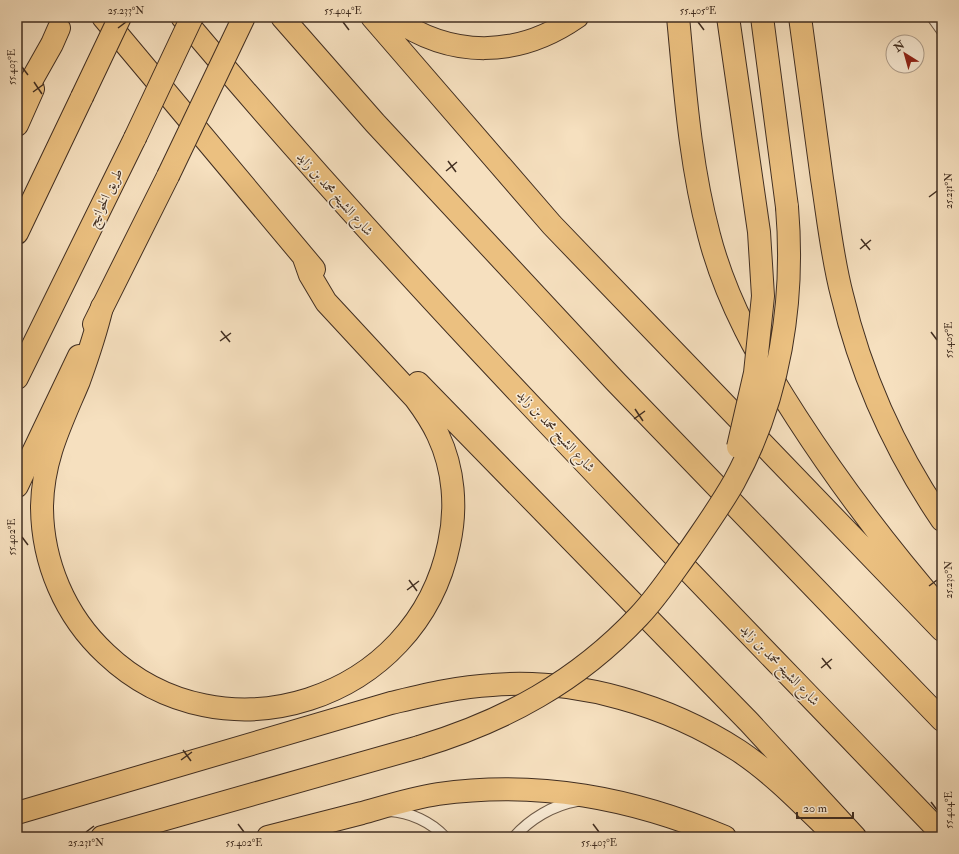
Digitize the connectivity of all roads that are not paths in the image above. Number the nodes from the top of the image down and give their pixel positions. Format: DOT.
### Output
graph roads {
  1 [pos="103,17"];
  2 [pos="120,17"];
  3 [pos="182,17"];
  4 [pos="192,17"];
  5 [pos="244,17"];
  6 [pos="282,17"];
  7 [pos="372,17"];
  8 [pos="392,17"];
  9 [pos="577,17"];
  10 [pos="678,17"];
  11 [pos="728,17"];
  12 [pos="762,17"];
  13 [pos="800,17"];
  14 [pos="932,17"];
  15 [pos="58,30"];
  16 [pos="942,31"];
  17 [pos="17,106"];
  18 [pos="17,125"];
  19 [pos="17,234"];
  20 [pos="304,258"];
  21 [pos="102,307"];
  22 [pos="17,378"];
  23 [pos="17,486"];
  24 [pos="942,520"];
  25 [pos="692,546"];
  26 [pos="942,610"];
  27 [pos="942,630"];
  28 [pos="942,720"];
  29 [pos="604,798"];
  30 [pos="17,813"];
  31 [pos="361,813"];
  32 [pos="942,834"];
  33 [pos="102,837"];
  34 [pos="268,837"];
  35 [pos="445,837"];
  36 [pos="514,837"];
  37 [pos="725,837"];
  38 [pos="836,837"];
  39 [pos="856,837"];
  1 -- 20 [label="main road"];
  2 -- 19 [label="main road, bridge"];
  3 -- 32 [label="main road, شارع الشيخ محمد بن زايد"];
  4 -- 22 [label="main road, طريق الخوانيج, bridge"];
  5 -- 21 [label="main road, bridge"];
  6 -- 28 [label="main road"];
  7 -- 27 [label="main road"];
  8 -- 9 [label="main road"];
  10 -- 26 [label="main road"];
  11 -- 25 [label="main road, bridge"];
  12 -- 25 [label="main road, bridge"];
  13 -- 24 [label="main road"];
  14 -- 16 [label="lane"];
  15 -- 17 [label="main road"];
  15 -- 18 [label="main road"];
  20 -- 21 [label="main road"];
  20 -- 39 [label="main road"];
  21 -- 23 [label="main road"];
  25 -- 33 [label="main road, bridge"];
  29 -- 31 [label="main road"];
  29 -- 36 [label="lane"];
  29 -- 37 [label="main road"];
  30 -- 38 [label="main road"];
  31 -- 34 [label="main road"];
  31 -- 35 [label="lane"];
}
